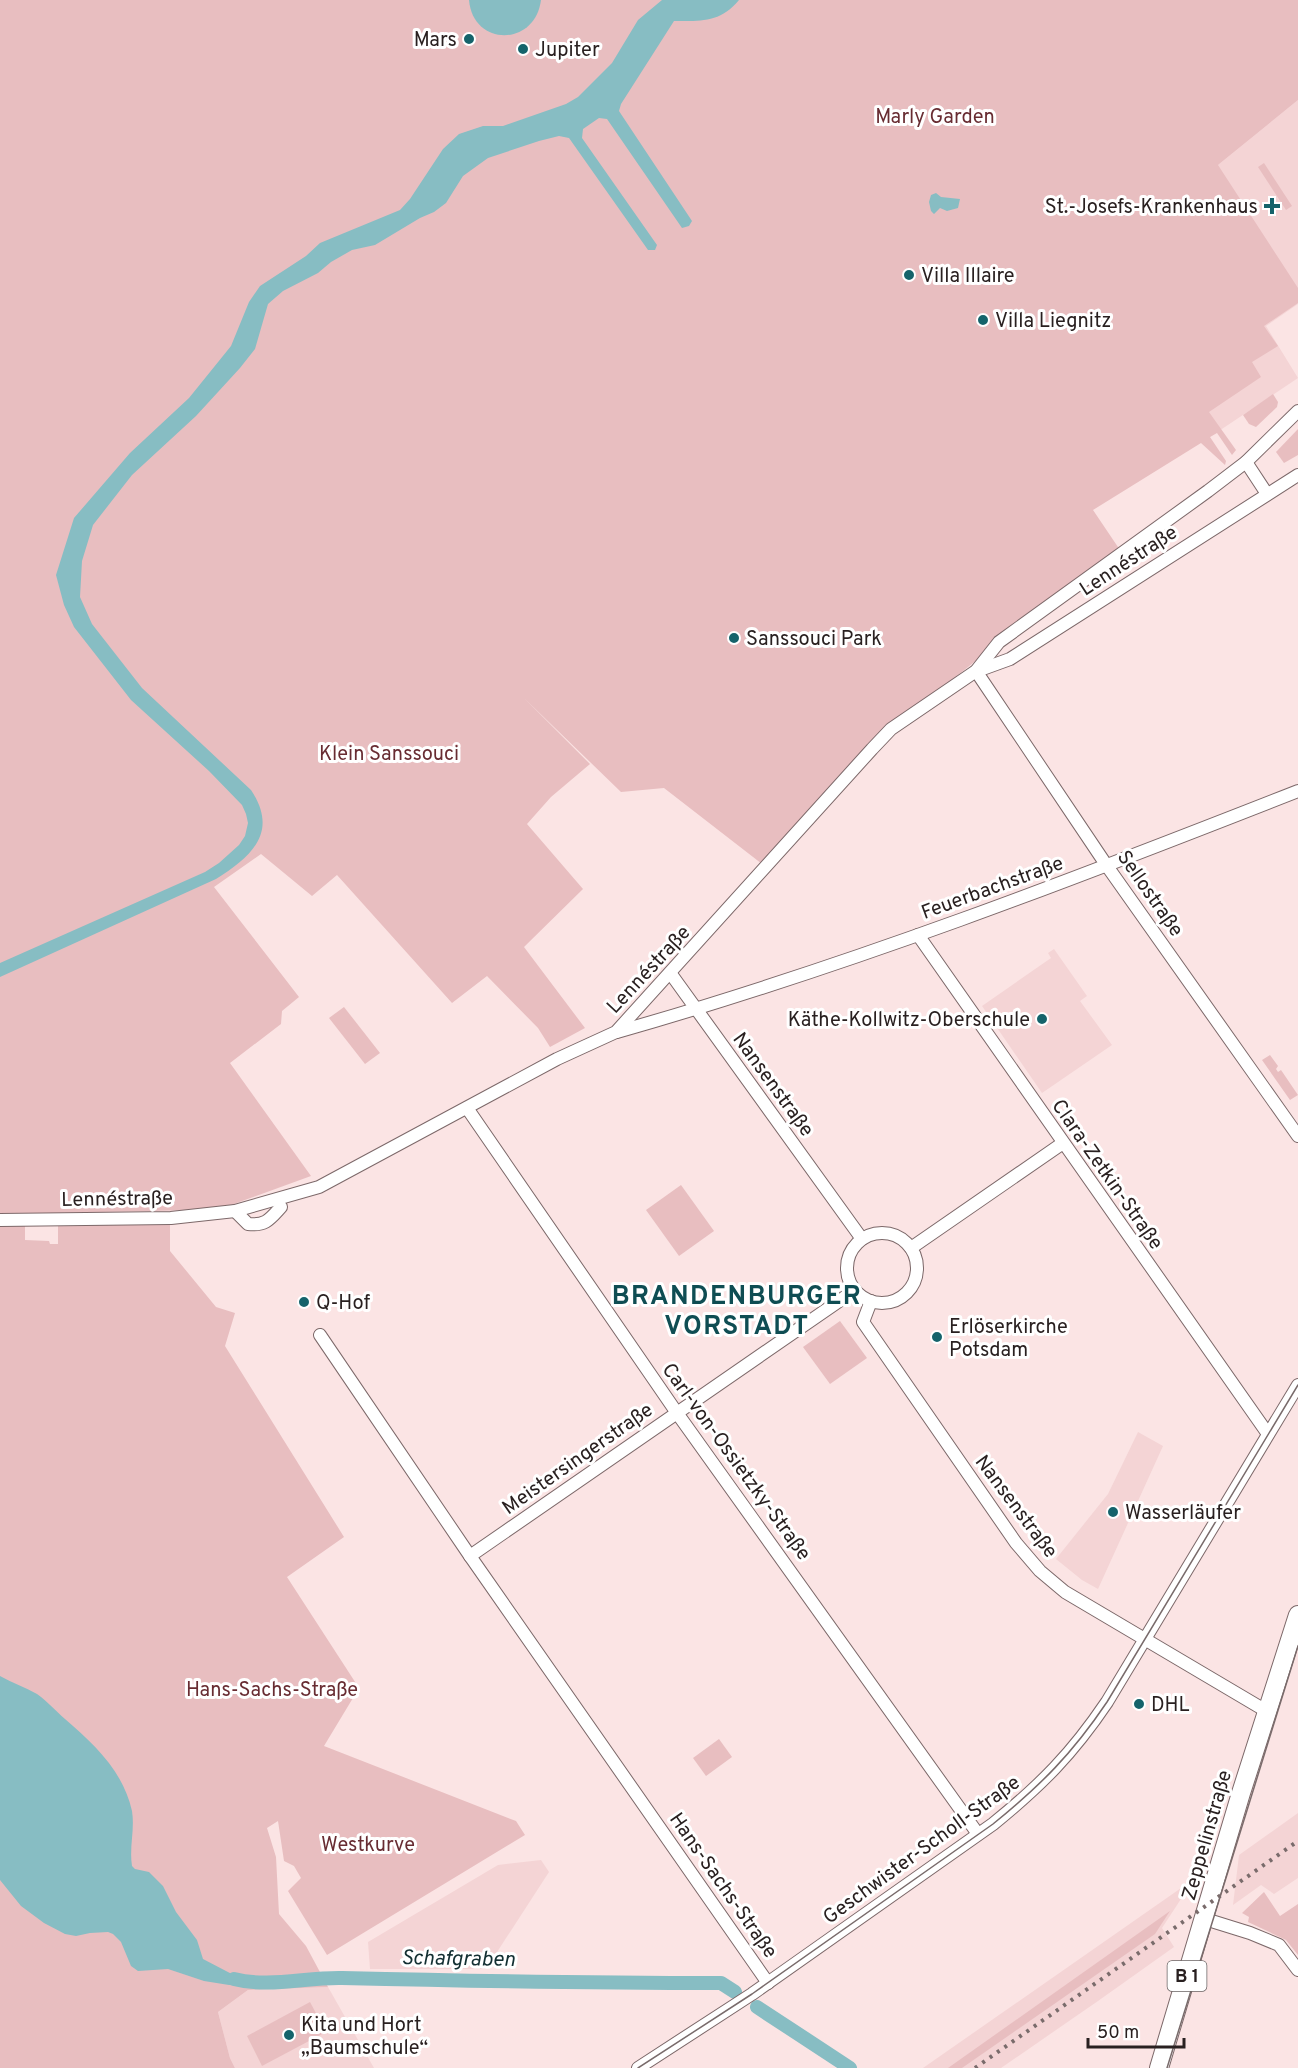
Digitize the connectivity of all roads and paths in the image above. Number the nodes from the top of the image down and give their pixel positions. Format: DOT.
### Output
graph roads {
  1 [pos="1298,411"];
  2 [pos="1246,462"];
  3 [pos="1298,475"];
  4 [pos="1267,494"];
  5 [pos="975,671"];
  6 [pos="1298,790"];
  7 [pos="1107,866"];
  8 [pos="918,935"];
  9 [pos="671,974"];
  10 [pos="696,1010"];
  11 [pos="616,1032"];
  12 [pos="467,1108"];
  13 [pos="1298,1136"];
  14 [pos="1063,1143"];
  15 [pos="281,1202"];
  16 [pos="235,1211"];
  17 [pos="285,1219"];
  18 [pos="0,1220"];
  19 [pos="862,1239"];
  20 [pos="911,1248"];
  21 [pos="855,1290"];
  22 [pos="871,1301"];
  23 [pos="320,1335"];
  24 [pos="1298,1385"];
  25 [pos="677,1413"];
  26 [pos="1268,1434"];
  27 [pos="470,1556"];
  28 [pos="1298,1615"];
  29 [pos="1145,1640"];
  30 [pos="1268,1712"];
  31 [pos="978,1834"];
  32 [pos="1205,1919"];
  33 [pos="1298,1970"];
  34 [pos="768,1983"];
  35 [pos="638,2068"];
  36 [pos="1159,2068"];
  1 -- 2 [label="street, Lennéstraße"];
  2 -- 4 [label="street"];
  2 -- 5 [label="street, Lennéstraße"];
  3 -- 4 [label="street, Lennéstraße"];
  4 -- 5 [label="street, Lennéstraße"];
  5 -- 7 [label="street, Sellostraße"];
  5 -- 9 [label="street, Lennéstraße"];
  6 -- 7 [label="street, Feuerbachstraße"];
  7 -- 8 [label="street, Feuerbachstraße"];
  7 -- 13 [label="street, Sellostraße"];
  8 -- 10 [label="street, Feuerbachstraße"];
  8 -- 14 [label="street, Clara-Zetkin-Straße"];
  9 -- 10 [label="street"];
  9 -- 11 [label="street, Lennéstraße"];
  10 -- 11 [label="street, Feuerbachstraße"];
  10 -- 19 [label="street, Nansenstraße"];
  11 -- 12 [label="street, Lennéstraße"];
  12 -- 15 [label="street, Lennéstraße"];
  12 -- 25 [label="street, Carl-von-Ossietzky-Straße"];
  14 -- 20 [label="street"];
  14 -- 26 [label="street, Clara-Zetkin-Straße"];
  15 -- 16 [label="street, Lennéstraße"];
  15 -- 16 [label="street, Lennéstraße"];
  15 -- 17 [label="street"];
  16 -- 18 [label="street, Lennéstraße"];
  19 -- 20 [label="street"];
  19 -- 21 [label="street"];
  20 -- 22 [label="street"];
  21 -- 22 [label="street"];
  21 -- 25 [label="street, Meistersingerstraße"];
  22 -- 29 [label="street, Nansenstraße"];
  23 -- 27 [label="street, Hans-Sachs-Straße"];
  24 -- 26 [label="street, Geschwister-Scholl-Straße"];
  25 -- 27 [label="street, Meistersingerstraße"];
  25 -- 31 [label="street, Carl-von-Ossietzky-Straße"];
  26 -- 29 [label="street, Geschwister-Scholl-Straße"];
  27 -- 34 [label="street, Hans-Sachs-Straße"];
  28 -- 30 [label="main road, Zeppelinstraße / B 1"];
  29 -- 30 [label="street, Nansenstraße"];
  29 -- 31 [label="street, Geschwister-Scholl-Straße"];
  30 -- 32 [label="main road, Zeppelinstraße / B 1"];
  31 -- 34 [label="street, Geschwister-Scholl-Straße"];
  32 -- 33 [label="street"];
  32 -- 36 [label="main road, Zeppelinstraße / B 1"];
  34 -- 35 [label="street, Geschwister-Scholl-Straße"];
}
